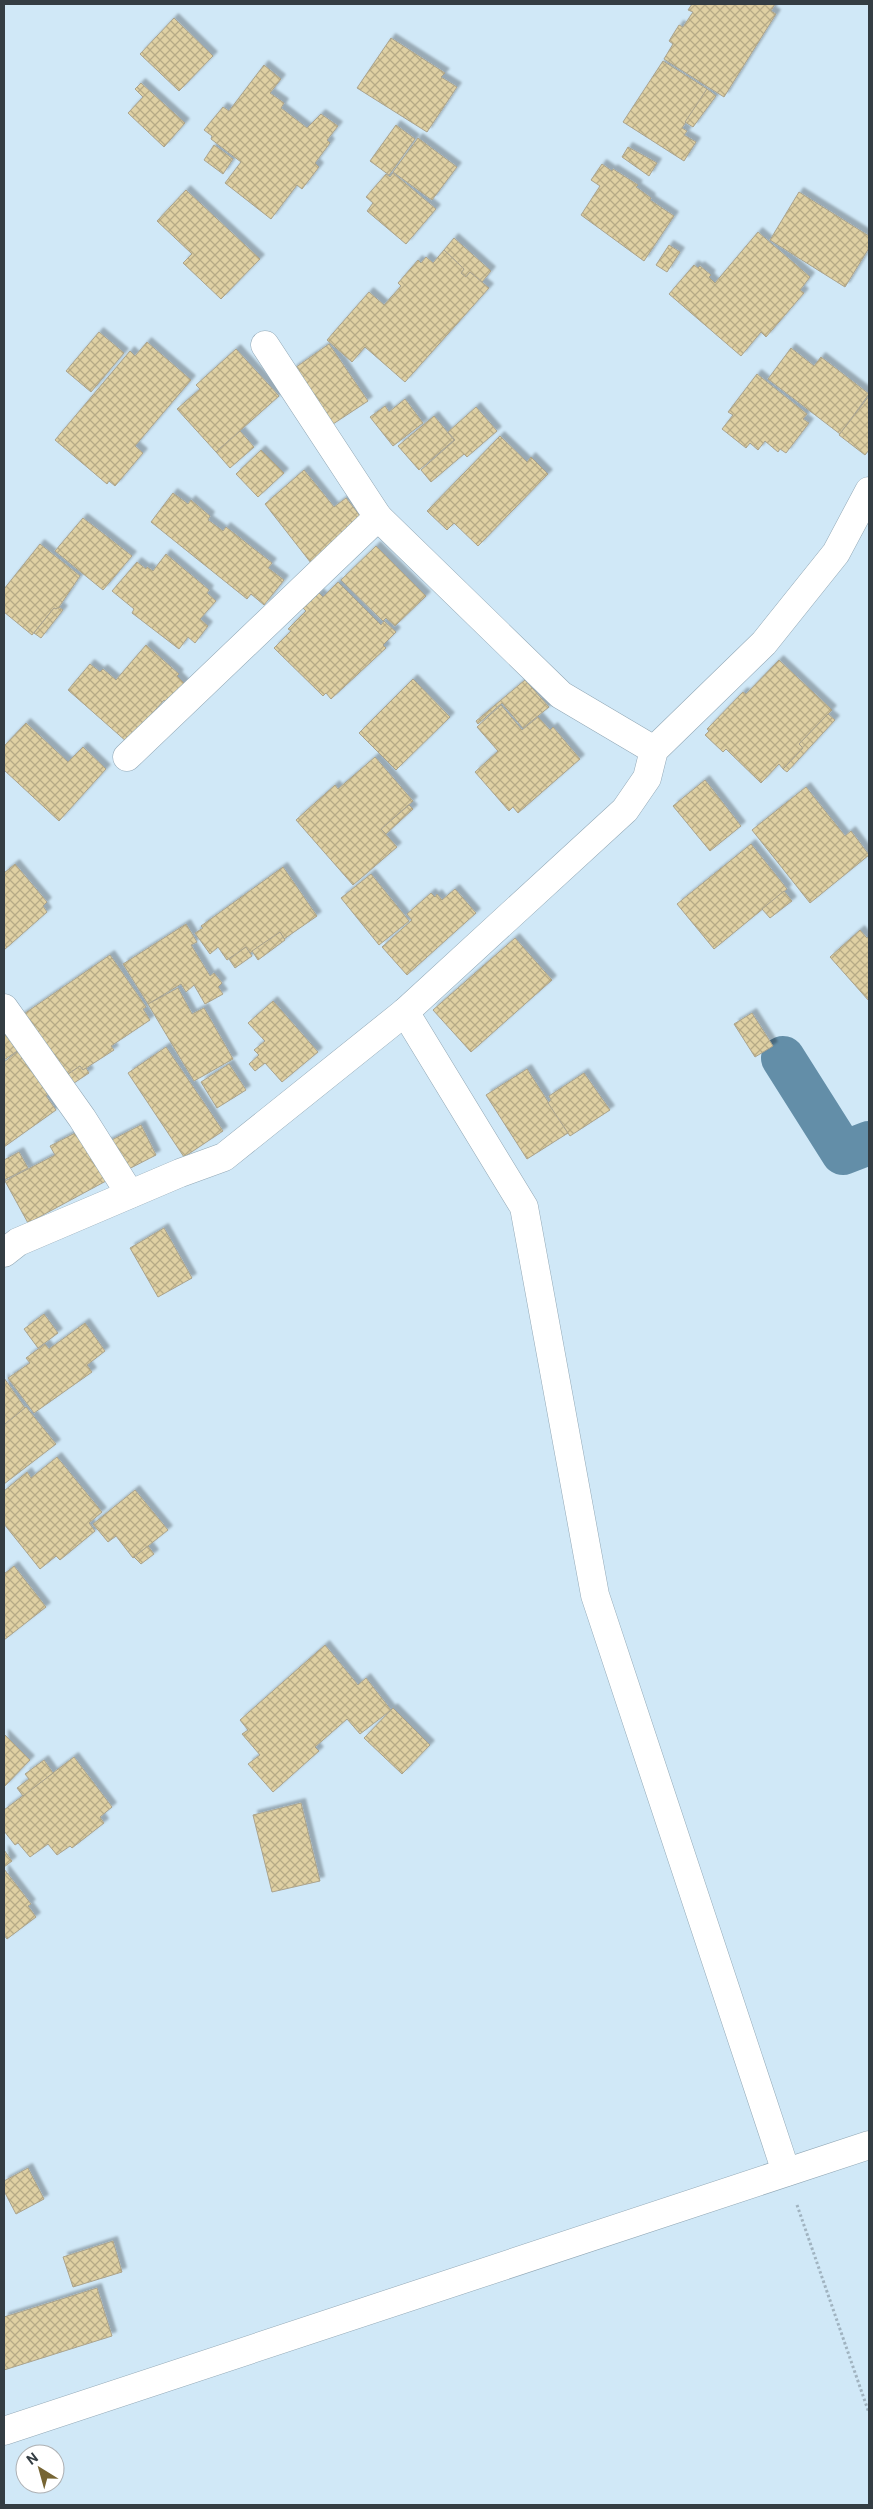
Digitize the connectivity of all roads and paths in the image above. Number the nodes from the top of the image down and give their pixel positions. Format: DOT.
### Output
graph roads {
  1 [pos="265,345"];
  2 [pos="869,491"];
  3 [pos="378,517"];
  4 [pos="654,750"];
  5 [pos="127,757"];
  6 [pos="4,1008"];
  7 [pos="405,1012"];
  8 [pos="130,1194"];
  9 [pos="4,1253"];
  10 [pos="869,2145"];
  11 [pos="786,2172"];
  12 [pos="869,2413"];
  13 [pos="4,2431"];
  1 -- 3 [label="street"];
  2 -- 4 [label="street"];
  3 -- 4 [label="street"];
  3 -- 5 [label="street"];
  4 -- 7 [label="street"];
  6 -- 8 [label="street"];
  7 -- 8 [label="street"];
  7 -- 11 [label="street"];
  8 -- 9 [label="street"];
  10 -- 11 [label="street"];
  11 -- 12 [label="path"];
  11 -- 13 [label="street"];
}
